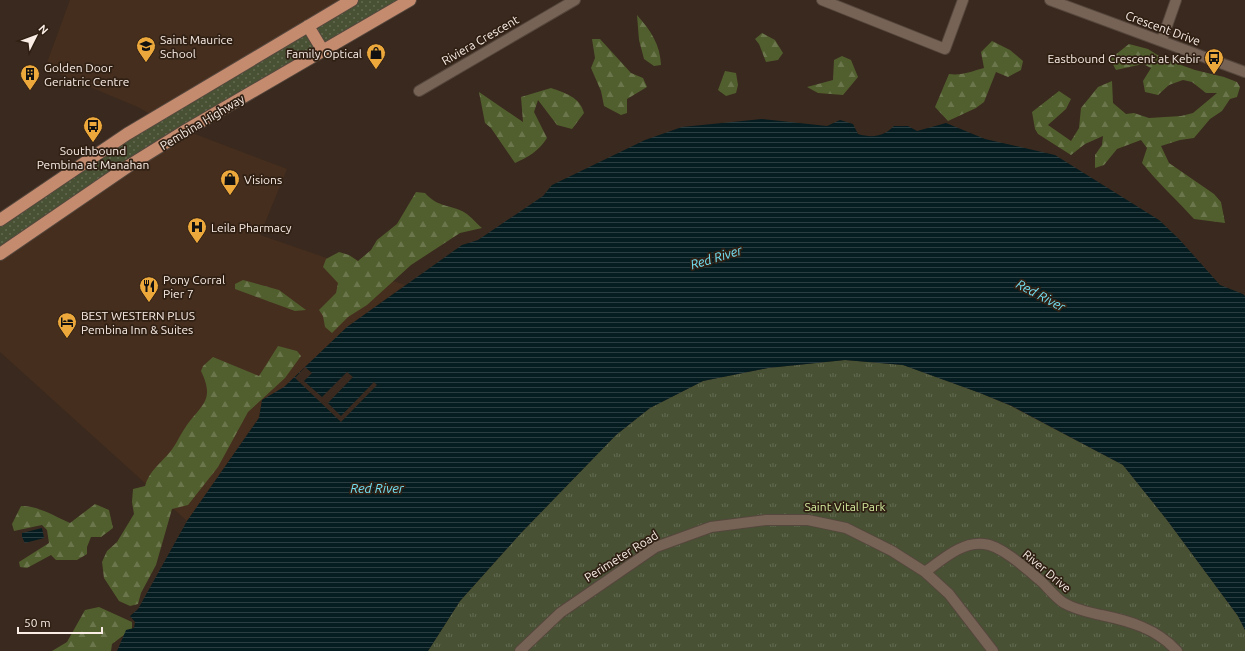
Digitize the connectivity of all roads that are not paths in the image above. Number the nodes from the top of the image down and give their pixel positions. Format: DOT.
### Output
graph roads {
  1 [pos="352,0"];
  2 [pos="410,0"];
  3 [pos="822,0"];
  4 [pos="963,0"];
  5 [pos="1050,0"];
  6 [pos="1176,0"];
  7 [pos="572,1"];
  8 [pos="308,26"];
  9 [pos="1162,40"];
  10 [pos="323,51"];
  11 [pos="1245,72"];
  12 [pos="419,90"];
  13 [pos="0,220"];
  14 [pos="0,254"];
  15 [pos="925,572"];
  16 [pos="520,651"];
  17 [pos="993,651"];
  18 [pos="1177,651"];
  1 -- 8 [label="main road"];
  2 -- 10 [label="main road, Pembina Highway"];
  3 -- 4 [label="street"];
  5 -- 9 [label="street, Crescent Drive"];
  6 -- 9 [label="street"];
  7 -- 12 [label="street, Riviera Crescent"];
  8 -- 10 [label="main road"];
  8 -- 13 [label="main road"];
  9 -- 11 [label="street, Crescent Drive"];
  10 -- 14 [label="main road, Pembina Highway"];
  15 -- 16 [label="street, Perimeter Road"];
  15 -- 17 [label="street, Perimeter Road"];
  15 -- 18 [label="street, River Drive"];
}
